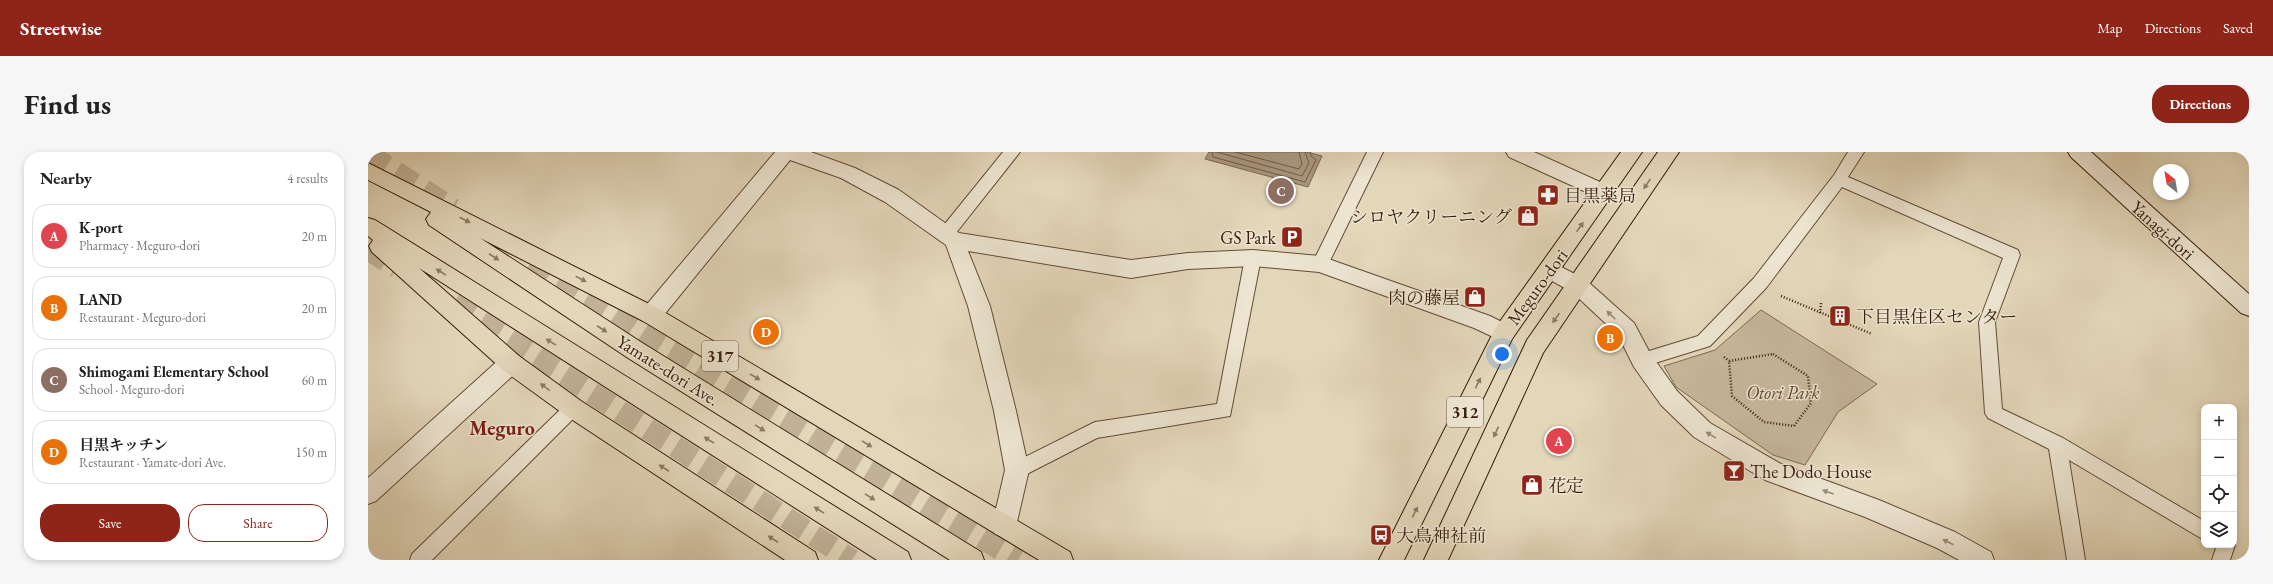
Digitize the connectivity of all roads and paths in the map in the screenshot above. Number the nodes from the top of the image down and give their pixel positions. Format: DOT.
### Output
graph roads {
  1 [pos="787,152"];
  2 [pos="1012,152"];
  3 [pos="1375,152"];
  4 [pos="1516,152"];
  5 [pos="1632,152"];
  6 [pos="1669,152"];
  7 [pos="1856,152"];
  8 [pos="2078,152"];
  9 [pos="368,171"];
  10 [pos="368,174"];
  11 [pos="1839,179"];
  12 [pos="1604,192"];
  13 [pos="368,226"];
  14 [pos="368,236"];
  15 [pos="950,237"];
  16 [pos="1253,258"];
  17 [pos="1320,264"];
  18 [pos="1550,270"];
  19 [pos="1760,283"];
  20 [pos="1579,286"];
  21 [pos="1822,303"];
  22 [pos="2249,307"];
  23 [pos="1820,313"];
  24 [pos="650,315"];
  25 [pos="1504,333"];
  26 [pos="1872,334"];
  27 [pos="1704,341"];
  28 [pos="1642,360"];
  29 [pos="1729,361"];
  30 [pos="511,363"];
  31 [pos="573,408"];
  32 [pos="2058,444"];
  33 [pos="1017,470"];
  34 [pos="368,493"];
  35 [pos="1004,526"];
  36 [pos="2201,529"];
  37 [pos="2225,548"];
  38 [pos="419,560"];
  39 [pos="806,560"];
  40 [pos="899,560"];
  41 [pos="972,560"];
  42 [pos="1061,560"];
  43 [pos="1391,560"];
  44 [pos="1436,560"];
  45 [pos="1982,560"];
  46 [pos="2076,560"];
  47 [pos="2222,560"];
  1 -- 15 [label="street"];
  1 -- 24 [label="street"];
  2 -- 15 [label="lane"];
  3 -- 17 [label="lane"];
  4 -- 12 [label="street"];
  5 -- 12 [label="main road, Meguro-dori / 312"];
  6 -- 20 [label="main road, Meguro-dori / 312, one-way"];
  7 -- 11 [label="lane"];
  8 -- 22 [label="street, Yanagi-dori"];
  9 -- 24 [label="main road, 317, one-way"];
  10 -- 41 [label="main road, Yamate-dori Ave. / 317, one-way"];
  11 -- 19 [label="lane"];
  11 -- 32 [label="lane"];
  18 -- 12 [label="main road, Meguro-dori / 312, one-way"];
  40 -- 13 [label="main road, one-way"];
  14 -- 30 [label="main road"];
  15 -- 16 [label="street"];
  15 -- 33 [label="street"];
  16 -- 17 [label="street"];
  16 -- 33 [label="lane"];
  17 -- 25 [label="street"];
  18 -- 20 [label="street"];
  18 -- 25 [label="main road, Meguro-dori / 312"];
  19 -- 23 [label="path"];
  19 -- 27 [label="lane"];
  28 -- 20 [label="street, one-way"];
  20 -- 44 [label="main road, Meguro-dori / 312, one-way"];
  21 -- 23 [label="path"];
  23 -- 26 [label="path"];
  24 -- 35 [label="main road, 317, one-way"];
  43 -- 25 [label="main road, Meguro-dori / 312, one-way"];
  27 -- 28 [label="lane"];
  27 -- 29 [label="path"];
  45 -- 28 [label="street, one-way"];
  29 -- 29 [label="path"];
  31 -- 30 [label="main road, one-way"];
  30 -- 34 [label="street"];
  31 -- 38 [label="lane"];
  39 -- 31 [label="main road, one-way"];
  32 -- 36 [label="lane"];
  32 -- 46 [label="lane"];
  33 -- 35 [label="street"];
  35 -- 42 [label="main road, 317"];
  37 -- 47 [label="lane"];
}
